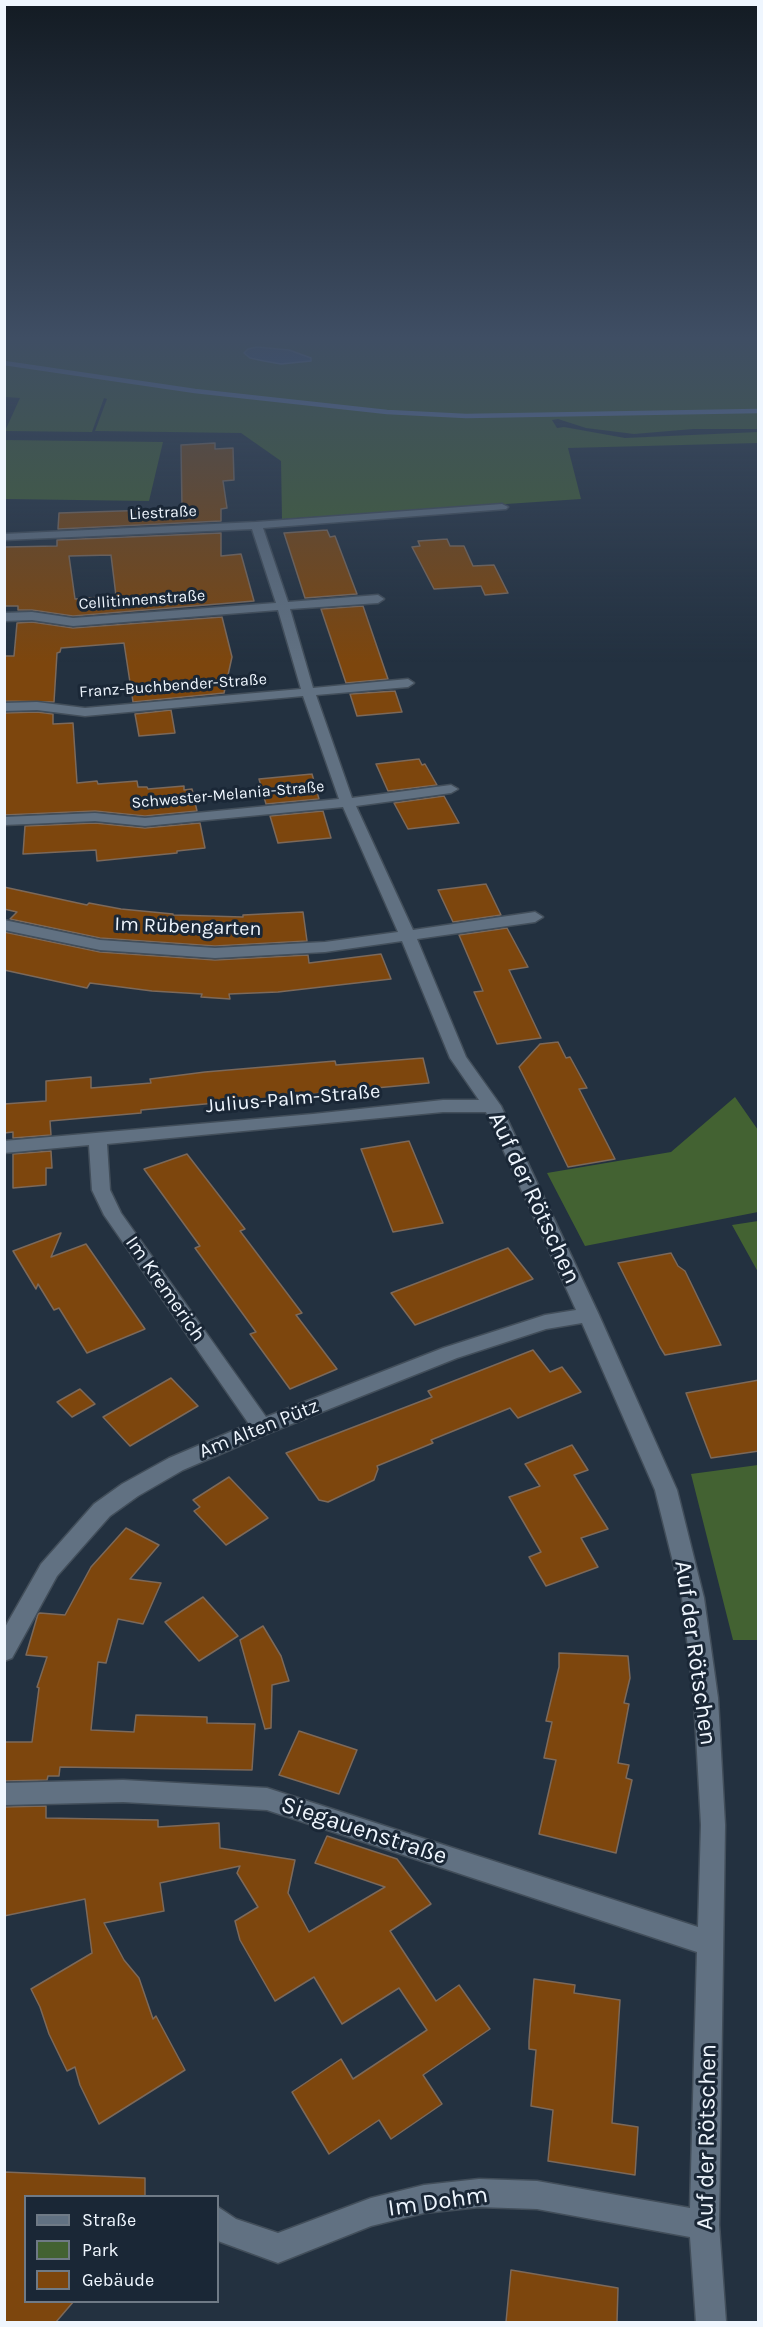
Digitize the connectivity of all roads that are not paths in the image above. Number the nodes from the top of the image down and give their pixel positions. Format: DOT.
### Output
graph roads {
  1 [pos="502,507"];
  2 [pos="256,525"];
  3 [pos="4,537"];
  4 [pos="378,599"];
  5 [pos="283,606"];
  6 [pos="4,617"];
  7 [pos="408,683"];
  8 [pos="308,693"];
  9 [pos="4,708"];
  10 [pos="451,789"];
  11 [pos="348,802"];
  12 [pos="4,821"];
  13 [pos="535,917"];
  14 [pos="4,925"];
  15 [pos="407,935"];
  16 [pos="492,1106"];
  17 [pos="98,1139"];
  18 [pos="4,1147"];
  19 [pos="589,1315"];
  20 [pos="262,1427"];
  21 [pos="4,1651"];
  22 [pos="4,1794"];
  23 [pos="711,1944"];
  24 [pos="219,2223"];
  25 [pos="704,2225"];
  26 [pos="711,2322"];
  1 -- 2 [label="street, Liestraße"];
  2 -- 3 [label="street, Liestraße"];
  2 -- 5 [label="street, Auf der Rötschen"];
  4 -- 5 [label="street"];
  5 -- 6 [label="street, Cellitinnenstraße"];
  5 -- 8 [label="street, Auf der Rötschen"];
  7 -- 8 [label="street"];
  8 -- 9 [label="street, Franz-Buchbender-Straße"];
  8 -- 11 [label="street, Auf der Rötschen"];
  10 -- 11 [label="street"];
  11 -- 12 [label="street, Schwester-Melania-Straße"];
  11 -- 15 [label="street, Auf der Rötschen"];
  13 -- 15 [label="street"];
  14 -- 15 [label="street, Im Rübengarten"];
  15 -- 16 [label="street, Auf der Rötschen"];
  16 -- 17 [label="street, Julius-Palm-Straße"];
  16 -- 19 [label="street, Auf der Rötschen"];
  17 -- 18 [label="street, Julius-Palm-Straße"];
  17 -- 20 [label="street, Im Kremerich"];
  19 -- 20 [label="street, Am Alten Pütz"];
  19 -- 23 [label="street, Auf der Rötschen"];
  20 -- 21 [label="street, Am Alten Pütz"];
  22 -- 23 [label="street, Siegauenstraße"];
  23 -- 25 [label="street, Auf der Rötschen"];
  24 -- 25 [label="street, Im Dohm"];
  25 -- 26 [label="street, Auf der Rötschen"];
}
